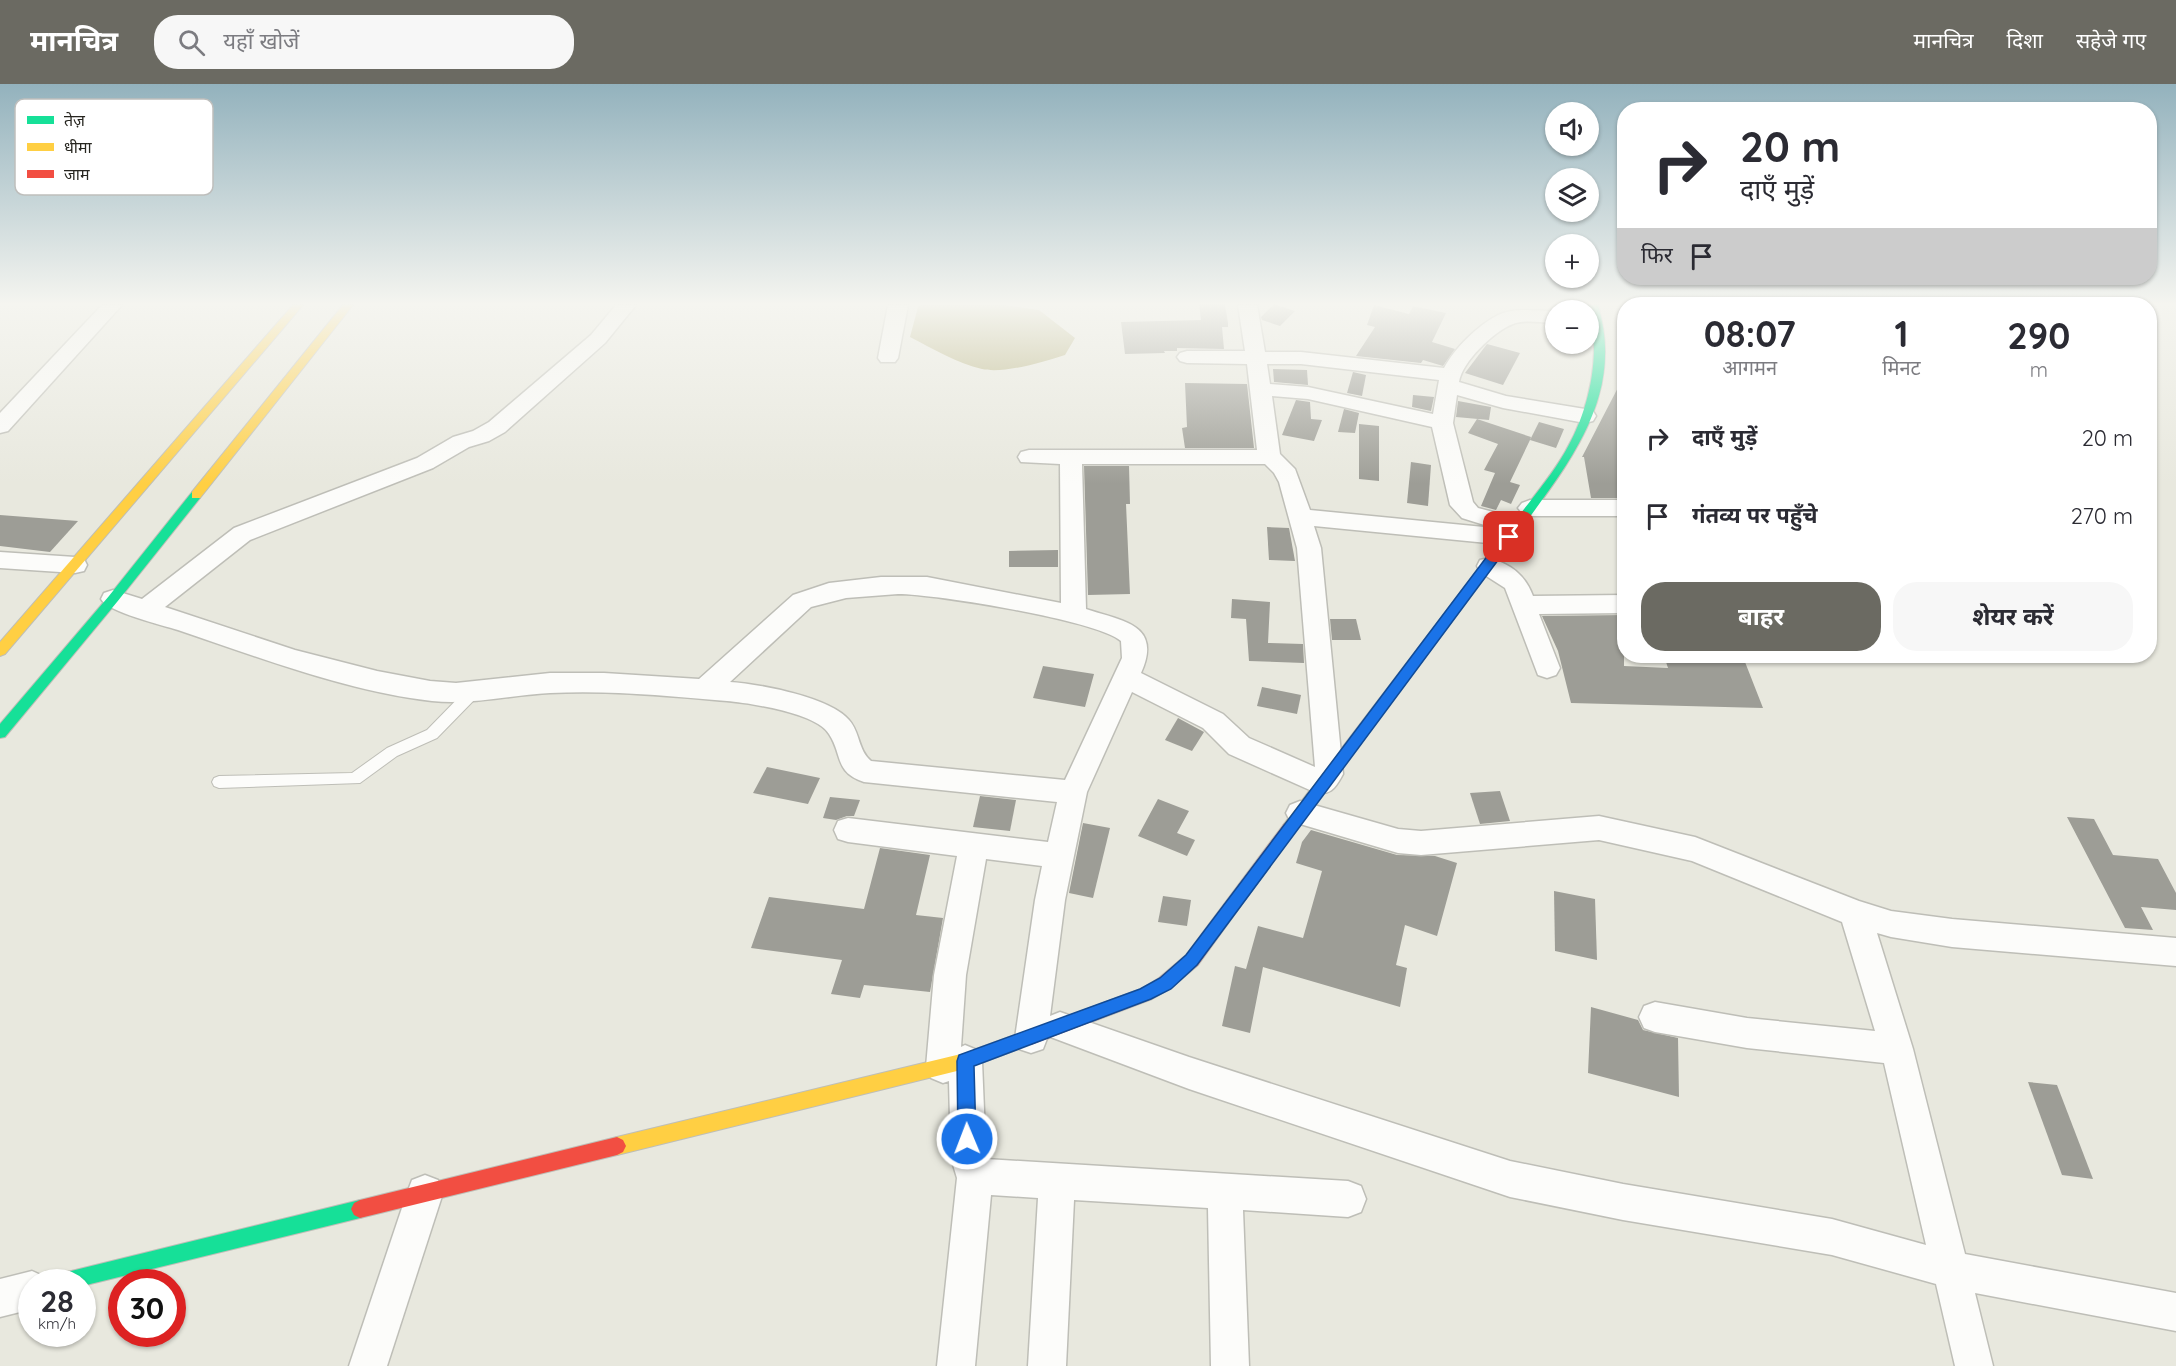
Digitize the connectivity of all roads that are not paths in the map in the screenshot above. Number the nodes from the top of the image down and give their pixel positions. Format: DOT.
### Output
graph roads {
  1 [pos="56,365"];
  2 [pos="246,365"];
  3 [pos="300,365"];
  4 [pos="568,365"];
  5 [pos="1257,365"];
  6 [pos="1359,365"];
  7 [pos="1456,365"];
  8 [pos="1599,365"];
  9 [pos="1449,380"];
  10 [pos="1261,389"];
  11 [pos="1585,416"];
  12 [pos="1443,423"];
  13 [pos="0,426"];
  14 [pos="1071,456"];
  15 [pos="1029,457"];
  16 [pos="1270,457"];
  17 [pos="1617,509"];
  18 [pos="1301,517"];
  19 [pos="1518,524"];
  20 [pos="0,560"];
  21 [pos="75,565"];
  22 [pos="1489,566"];
  23 [pos="113,599"];
  24 [pos="1617,604"];
  25 [pos="1526,605"];
  26 [pos="144,611"];
  27 [pos="1074,614"];
  28 [pos="0,651"];
  29 [pos="1547,668"];
  30 [pos="1126,677"];
  31 [pos="705,689"];
  32 [pos="474,691"];
  33 [pos="0,733"];
  34 [pos="1326,778"];
  35 [pos="219,782"];
  36 [pos="1073,792"];
  37 [pos="1300,813"];
  38 [pos="848,830"];
  39 [pos="974,845"];
  40 [pos="1059,856"];
  41 [pos="1855,913"];
  42 [pos="2176,952"];
  43 [pos="1654,1017"];
  44 [pos="1045,1033"];
  45 [pos="1897,1049"];
  46 [pos="954,1064"];
  47 [pos="975,1174"];
  48 [pos="1057,1182"];
  49 [pos="1225,1192"];
  50 [pos="425,1193"];
  51 [pos="1348,1199"];
  52 [pos="1951,1270"];
  53 [pos="96,1274"];
  54 [pos="18,1294"];
  55 [pos="0,1298"];
  56 [pos="2176,1312"];
  57 [pos="368,1366"];
  58 [pos="956,1366"];
  59 [pos="1047,1366"];
  60 [pos="1230,1366"];
  61 [pos="1974,1366"];
  1 -- 13 [label="street"];
  2 -- 21 [label="street"];
  3 -- 23 [label="street"];
  4 -- 26 [label="street"];
  5 -- 10 [label="street"];
  6 -- 9 [label="street"];
  7 -- 9 [label="street"];
  8 -- 11 [label="street"];
  9 -- 11 [label="street"];
  9 -- 12 [label="street"];
  10 -- 12 [label="street"];
  10 -- 16 [label="street"];
  11 -- 19 [label="street"];
  12 -- 19 [label="street"];
  14 -- 15 [label="street"];
  14 -- 16 [label="street"];
  14 -- 27 [label="street"];
  16 -- 18 [label="street"];
  17 -- 19 [label="street"];
  18 -- 19 [label="street"];
  18 -- 34 [label="street"];
  19 -- 22 [label="street"];
  20 -- 21 [label="street"];
  21 -- 28 [label="street"];
  22 -- 25 [label="street"];
  22 -- 34 [label="street"];
  23 -- 26 [label="street"];
  23 -- 33 [label="street"];
  24 -- 25 [label="street"];
  25 -- 29 [label="street"];
  26 -- 32 [label="street"];
  27 -- 30 [label="street"];
  27 -- 31 [label="street"];
  30 -- 34 [label="street"];
  30 -- 36 [label="street"];
  31 -- 32 [label="street"];
  31 -- 36 [label="street"];
  32 -- 35 [label="lane"];
  34 -- 37 [label="street"];
  36 -- 40 [label="street"];
  37 -- 41 [label="street"];
  37 -- 44 [label="street"];
  38 -- 39 [label="street"];
  39 -- 40 [label="street"];
  39 -- 46 [label="street"];
  40 -- 44 [label="street"];
  41 -- 42 [label="street"];
  41 -- 45 [label="street"];
  43 -- 45 [label="street"];
  44 -- 46 [label="street"];
  44 -- 52 [label="street"];
  45 -- 52 [label="street"];
  46 -- 47 [label="street"];
  46 -- 50 [label="street"];
  47 -- 48 [label="street"];
  47 -- 58 [label="street"];
  48 -- 49 [label="street"];
  48 -- 59 [label="street"];
  49 -- 51 [label="street"];
  49 -- 60 [label="street"];
  50 -- 53 [label="street"];
  50 -- 57 [label="street"];
  52 -- 56 [label="street"];
  52 -- 61 [label="street"];
  54 -- 55 [label="street"];
}
